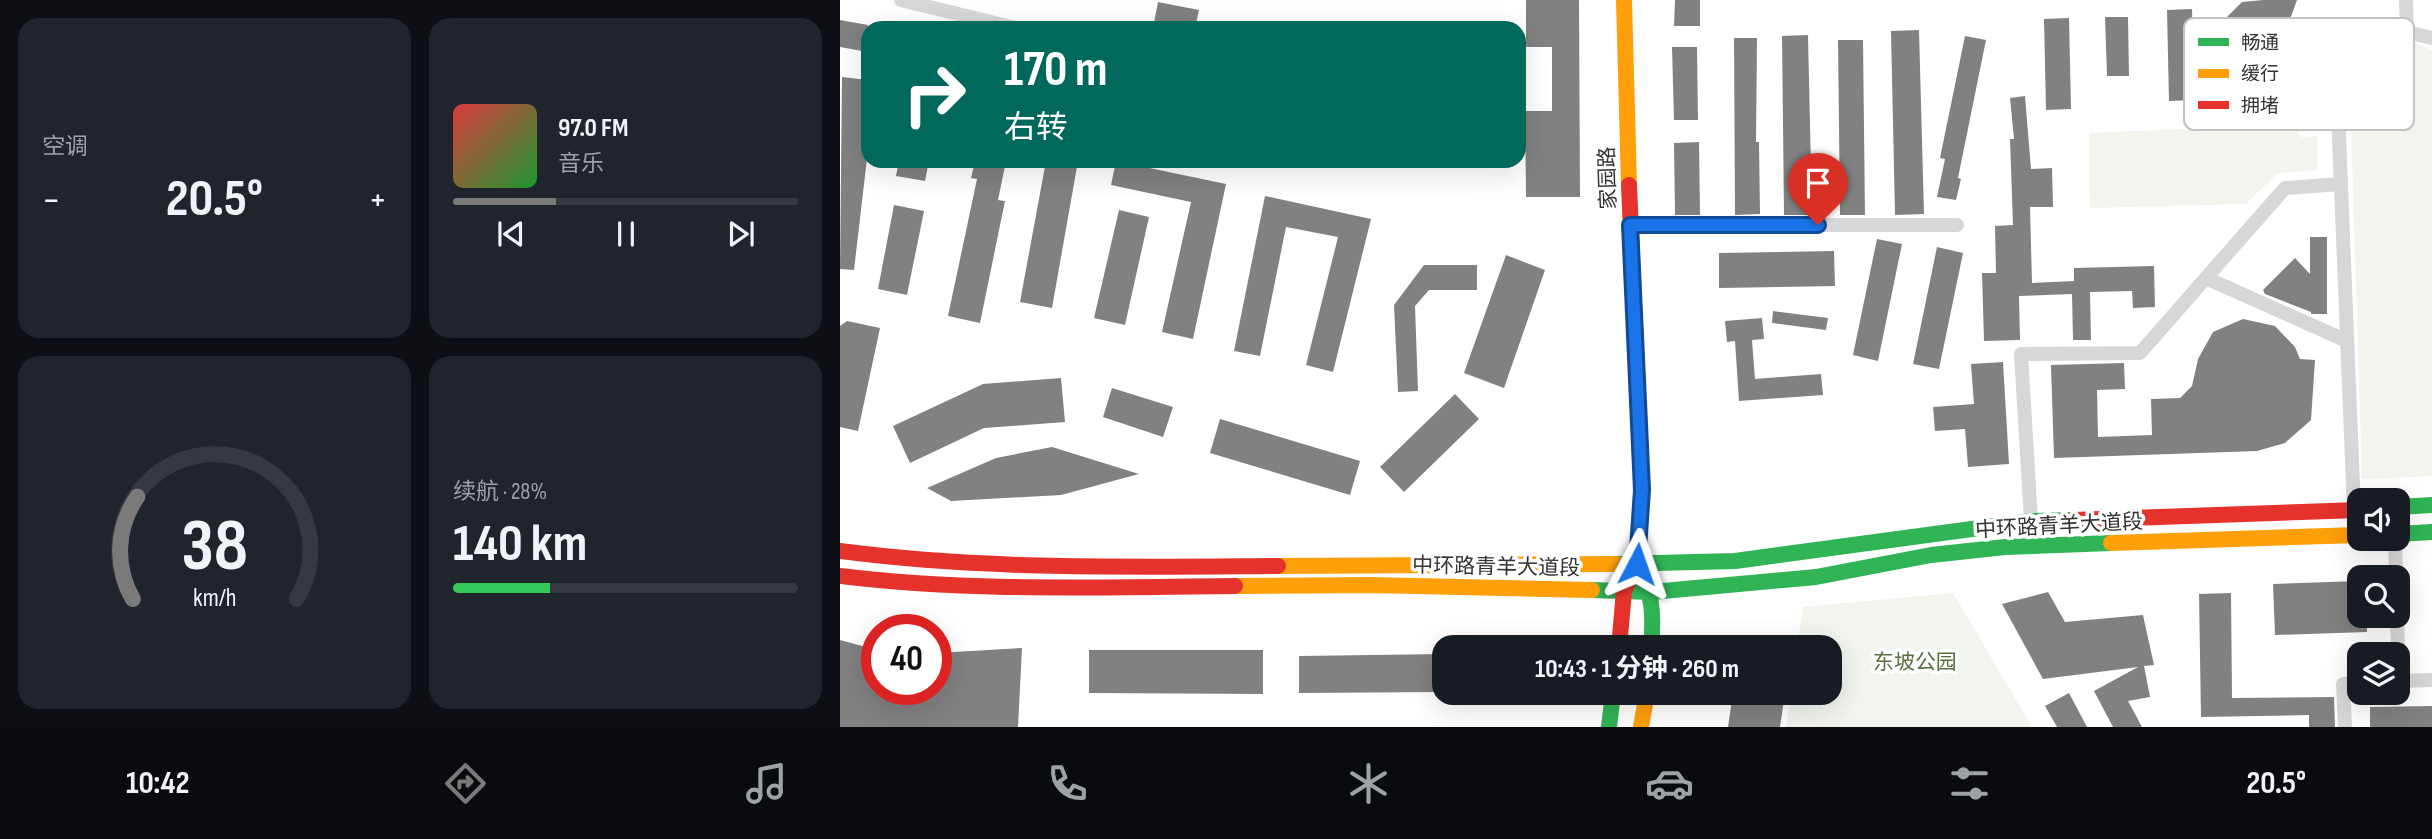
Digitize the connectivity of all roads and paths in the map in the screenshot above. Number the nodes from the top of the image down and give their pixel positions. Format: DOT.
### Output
graph roads {
  1 [pos="901,0"];
  2 [pos="1624,0"];
  3 [pos="2406,0"];
  4 [pos="2407,18"];
  5 [pos="987,21"];
  6 [pos="2414,34"];
  7 [pos="2432,38"];
  8 [pos="2338,130"];
  9 [pos="2341,184"];
  10 [pos="1630,225"];
  11 [pos="1957,225"];
  12 [pos="2206,278"];
  13 [pos="2347,341"];
  14 [pos="2356,488"];
  15 [pos="2432,505"];
  16 [pos="2410,507"];
  17 [pos="2347,510"];
  18 [pos="2031,521"];
  19 [pos="2432,532"];
  20 [pos="2410,533"];
  21 [pos="2347,536"];
  22 [pos="840,551"];
  23 [pos="1637,564"];
  24 [pos="840,576"];
  25 [pos="1624,591"];
  26 [pos="1652,592"];
  27 [pos="1620,635"];
  28 [pos="1652,635"];
  29 [pos="2410,680"];
  30 [pos="2432,680"];
  31 [pos="2347,684"];
  32 [pos="1612,705"];
  33 [pos="1645,705"];
  34 [pos="1609,727"];
  35 [pos="1641,727"];
  36 [pos="2345,727"];
  1 -- 5 [label="street"];
  2 -- 10 [label="main road, 家园路"];
  3 -- 4 [label="street"];
  6 -- 7 [label="street"];
  8 -- 9 [label="street"];
  9 -- 12 [label="street"];
  9 -- 13 [label="street"];
  10 -- 11 [label="street"];
  10 -- 23 [label="main road, 家园路"];
  12 -- 13 [label="street"];
  12 -- 18 [label="street"];
  13 -- 14 [label="street"];
  15 -- 16 [label="main road"];
  17 -- 18 [label="main road, 中环路青羊大道段"];
  18 -- 23 [label="main road, 中环路青羊大道段"];
  19 -- 20 [label="main road"];
  21 -- 26 [label="main road, 中环路青羊大道段"];
  22 -- 23 [label="main road, 中环路青羊大道段"];
  23 -- 25 [label="main road"];
  23 -- 26 [label="main road"];
  24 -- 25 [label="main road, 中环路青羊大道段"];
  25 -- 26 [label="main road, 中环路青羊大道段"];
  25 -- 27 [label="main road"];
  26 -- 28 [label="main road"];
  29 -- 30 [label="street"];
  31 -- 36 [label="street"];
  32 -- 34 [label="main road"];
  33 -- 35 [label="main road"];
}
